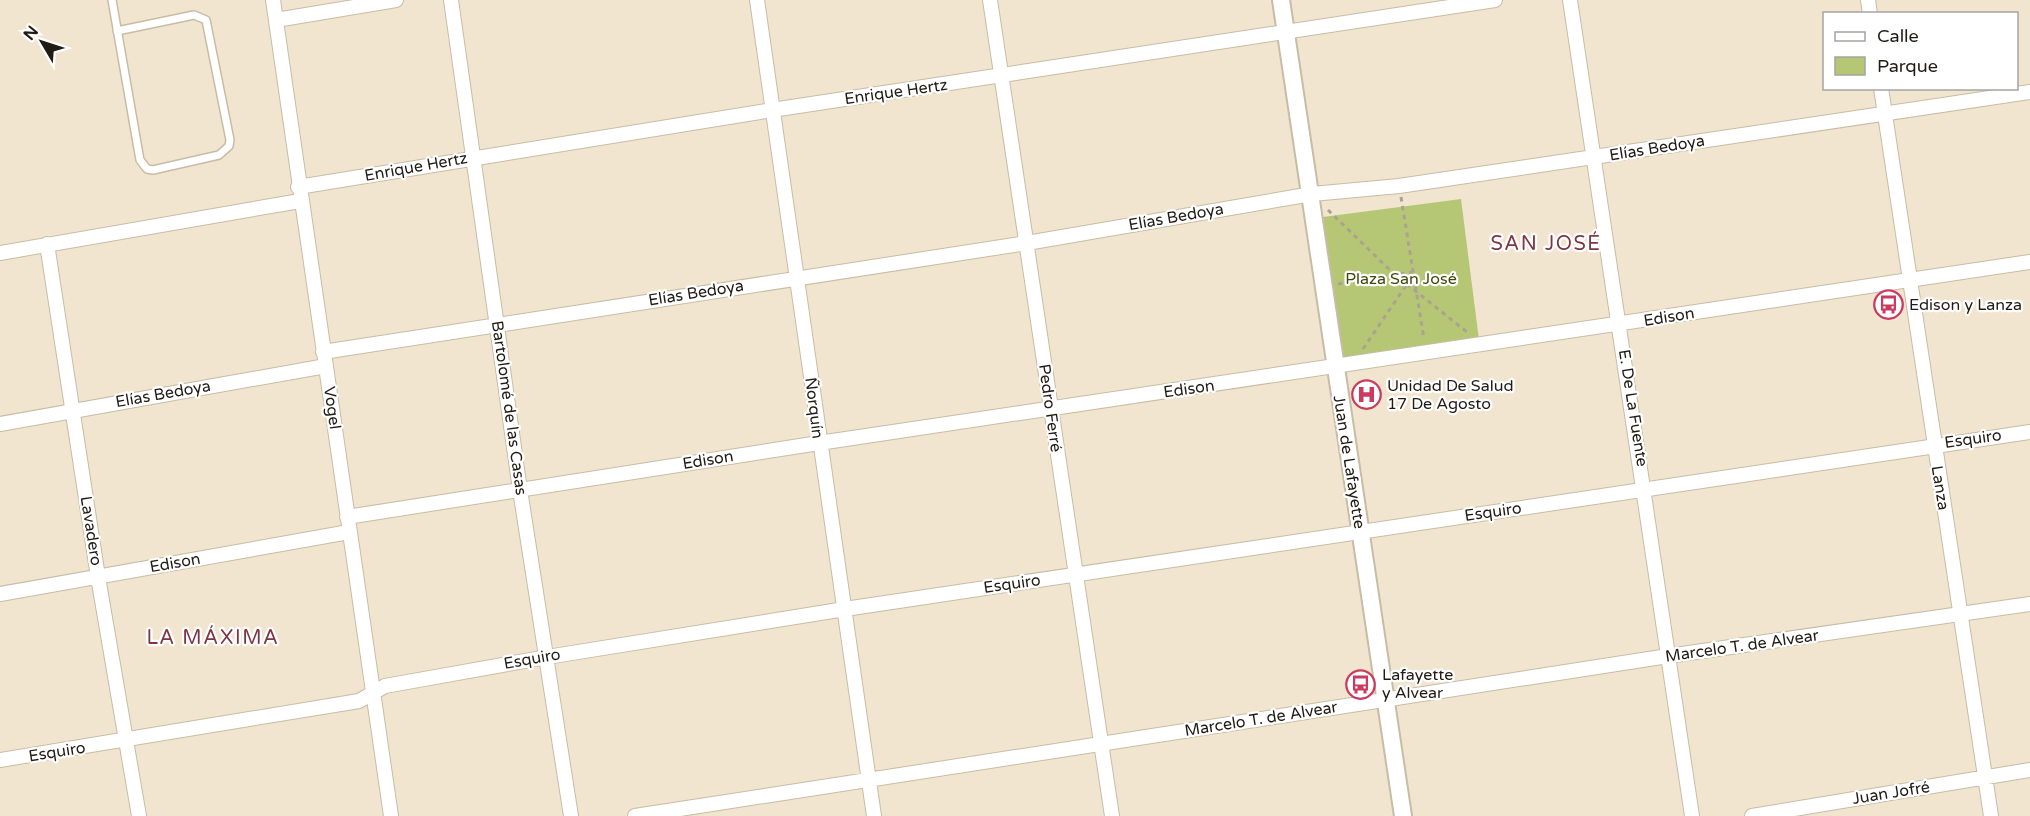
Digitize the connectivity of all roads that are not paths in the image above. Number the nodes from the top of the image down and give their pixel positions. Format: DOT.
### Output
graph roads {
  1 [pos="112,0"];
  2 [pos="273,0"];
  3 [pos="396,0"];
  4 [pos="451,0"];
  5 [pos="757,0"];
  6 [pos="990,0"];
  7 [pos="1281,0"];
  8 [pos="1495,0"];
  9 [pos="1570,0"];
  10 [pos="276,20"];
  11 [pos="117,31"];
  12 [pos="1286,32"];
  13 [pos="1002,76"];
  14 [pos="1881,90"];
  15 [pos="2030,92"];
  16 [pos="772,110"];
  17 [pos="1885,112"];
  18 [pos="473,157"];
  19 [pos="1594,157"];
  20 [pos="298,187"];
  21 [pos="1312,194"];
  22 [pos="300,201"];
  23 [pos="1027,243"];
  24 [pos="47,244"];
  25 [pos="0,253"];
  26 [pos="2030,262"];
  27 [pos="797,277"];
  28 [pos="1908,280"];
  29 [pos="497,325"];
  30 [pos="1620,325"];
  31 [pos="323,352"];
  32 [pos="326,366"];
  33 [pos="1344,366"];
  34 [pos="72,410"];
  35 [pos="1050,410"];
  36 [pos="0,424"];
  37 [pos="2030,432"];
  38 [pos="819,443"];
  39 [pos="1933,445"];
  40 [pos="520,490"];
  41 [pos="1645,490"];
  42 [pos="347,517"];
  43 [pos="349,532"];
  44 [pos="1360,532"];
  45 [pos="1076,574"];
  46 [pos="98,577"];
  47 [pos="0,594"];
  48 [pos="2030,604"];
  49 [pos="845,609"];
  50 [pos="1960,615"];
  51 [pos="1668,656"];
  52 [pos="547,657"];
  53 [pos="373,694"];
  54 [pos="1387,699"];
  55 [pos="126,741"];
  56 [pos="1102,743"];
  57 [pos="0,760"];
  58 [pos="2030,770"];
  59 [pos="1986,778"];
  60 [pos="869,779"];
  61 [pos="139,816"];
  62 [pos="391,816"];
  63 [pos="571,816"];
  64 [pos="635,816"];
  65 [pos="874,816"];
  66 [pos="1112,816"];
  67 [pos="1403,816"];
  68 [pos="1692,816"];
  69 [pos="1752,816"];
  70 [pos="1992,816"];
  1 -- 11 [label="lane"];
  2 -- 10 [label="street, Vogel"];
  3 -- 10 [label="street"];
  4 -- 18 [label="street, Bartolomé de las Casas"];
  5 -- 16 [label="street, Ñorquín"];
  6 -- 13 [label="street, Pedro Ferré"];
  7 -- 12 [label="street, Juan de Lafayette"];
  8 -- 12 [label="street, Enrique Hertz"];
  9 -- 19 [label="street, E. De La Fuente"];
  10 -- 20 [label="street, Vogel"];
  11 -- 11 [label="lane"];
  12 -- 13 [label="street, Enrique Hertz"];
  12 -- 21 [label="street, Juan de Lafayette"];
  13 -- 16 [label="street, Enrique Hertz"];
  13 -- 23 [label="street, Pedro Ferré"];
  14 -- 17 [label="street, Lanza"];
  15 -- 17 [label="street, Elías Bedoya"];
  16 -- 18 [label="street, Enrique Hertz"];
  16 -- 27 [label="street, Ñorquín"];
  17 -- 19 [label="street, Elías Bedoya"];
  17 -- 28 [label="street, Lanza"];
  18 -- 20 [label="street, Enrique Hertz"];
  18 -- 29 [label="street, Bartolomé de las Casas"];
  19 -- 21 [label="street, Elías Bedoya"];
  19 -- 30 [label="street, E. De La Fuente"];
  20 -- 22 [label="street, Vogel"];
  21 -- 23 [label="street, Elías Bedoya"];
  21 -- 33 [label="street, Juan de Lafayette"];
  22 -- 24 [label="street"];
  22 -- 31 [label="street, Vogel"];
  23 -- 27 [label="street, Elías Bedoya"];
  23 -- 35 [label="street, Pedro Ferré"];
  24 -- 25 [label="street"];
  24 -- 34 [label="street, Lavadero"];
  26 -- 28 [label="street, Edison"];
  27 -- 29 [label="street, Elías Bedoya"];
  27 -- 38 [label="street, Ñorquín"];
  28 -- 30 [label="street, Edison"];
  28 -- 39 [label="street, Lanza"];
  29 -- 31 [label="street, Elías Bedoya"];
  29 -- 40 [label="street, Bartolomé de las Casas"];
  30 -- 33 [label="street, Edison"];
  30 -- 41 [label="street, E. De La Fuente"];
  31 -- 32 [label="street, Vogel"];
  32 -- 34 [label="street, Elías Bedoya"];
  32 -- 42 [label="street, Vogel"];
  33 -- 35 [label="street, Edison"];
  33 -- 44 [label="street, Juan de Lafayette"];
  34 -- 36 [label="street, Elías Bedoya"];
  34 -- 46 [label="street, Lavadero"];
  35 -- 38 [label="street, Edison"];
  35 -- 45 [label="street, Pedro Ferré"];
  37 -- 39 [label="street, Esquiro"];
  38 -- 40 [label="street, Edison"];
  38 -- 49 [label="street, Ñorquín"];
  39 -- 41 [label="street, Esquiro"];
  39 -- 50 [label="street, Lanza"];
  40 -- 42 [label="street, Edison"];
  40 -- 52 [label="street, Bartolomé de las Casas"];
  41 -- 44 [label="street, Esquiro"];
  41 -- 51 [label="street, E. De La Fuente"];
  42 -- 43 [label="street, Vogel"];
  43 -- 46 [label="street, Edison"];
  43 -- 53 [label="street, Vogel"];
  44 -- 45 [label="street, Esquiro"];
  44 -- 54 [label="street, Juan de Lafayette"];
  45 -- 49 [label="street, Esquiro"];
  45 -- 56 [label="street, Pedro Ferré"];
  46 -- 47 [label="street, Edison"];
  46 -- 55 [label="street, Lavadero"];
  48 -- 50 [label="street, Marcelo T. de Alvear"];
  49 -- 52 [label="street, Esquiro"];
  49 -- 60 [label="street, Ñorquín"];
  50 -- 51 [label="street, Marcelo T. de Alvear"];
  50 -- 59 [label="street, Lanza"];
  51 -- 54 [label="street, Marcelo T. de Alvear"];
  51 -- 68 [label="street, E. De La Fuente"];
  52 -- 53 [label="street, Esquiro"];
  52 -- 63 [label="street, Bartolomé de las Casas"];
  53 -- 55 [label="street, Esquiro"];
  53 -- 62 [label="street, Vogel"];
  54 -- 56 [label="street, Marcelo T. de Alvear"];
  54 -- 67 [label="street, Juan de Lafayette"];
  55 -- 57 [label="street, Esquiro"];
  55 -- 61 [label="street, Lavadero"];
  56 -- 60 [label="street, Marcelo T. de Alvear"];
  56 -- 66 [label="street, Pedro Ferré"];
  58 -- 59 [label="street, Juan Jofré"];
  59 -- 69 [label="street, Juan Jofré"];
  59 -- 70 [label="street, Lanza"];
  60 -- 64 [label="street, Marcelo T. de Alvear"];
  60 -- 65 [label="street, Ñorquín"];
}
